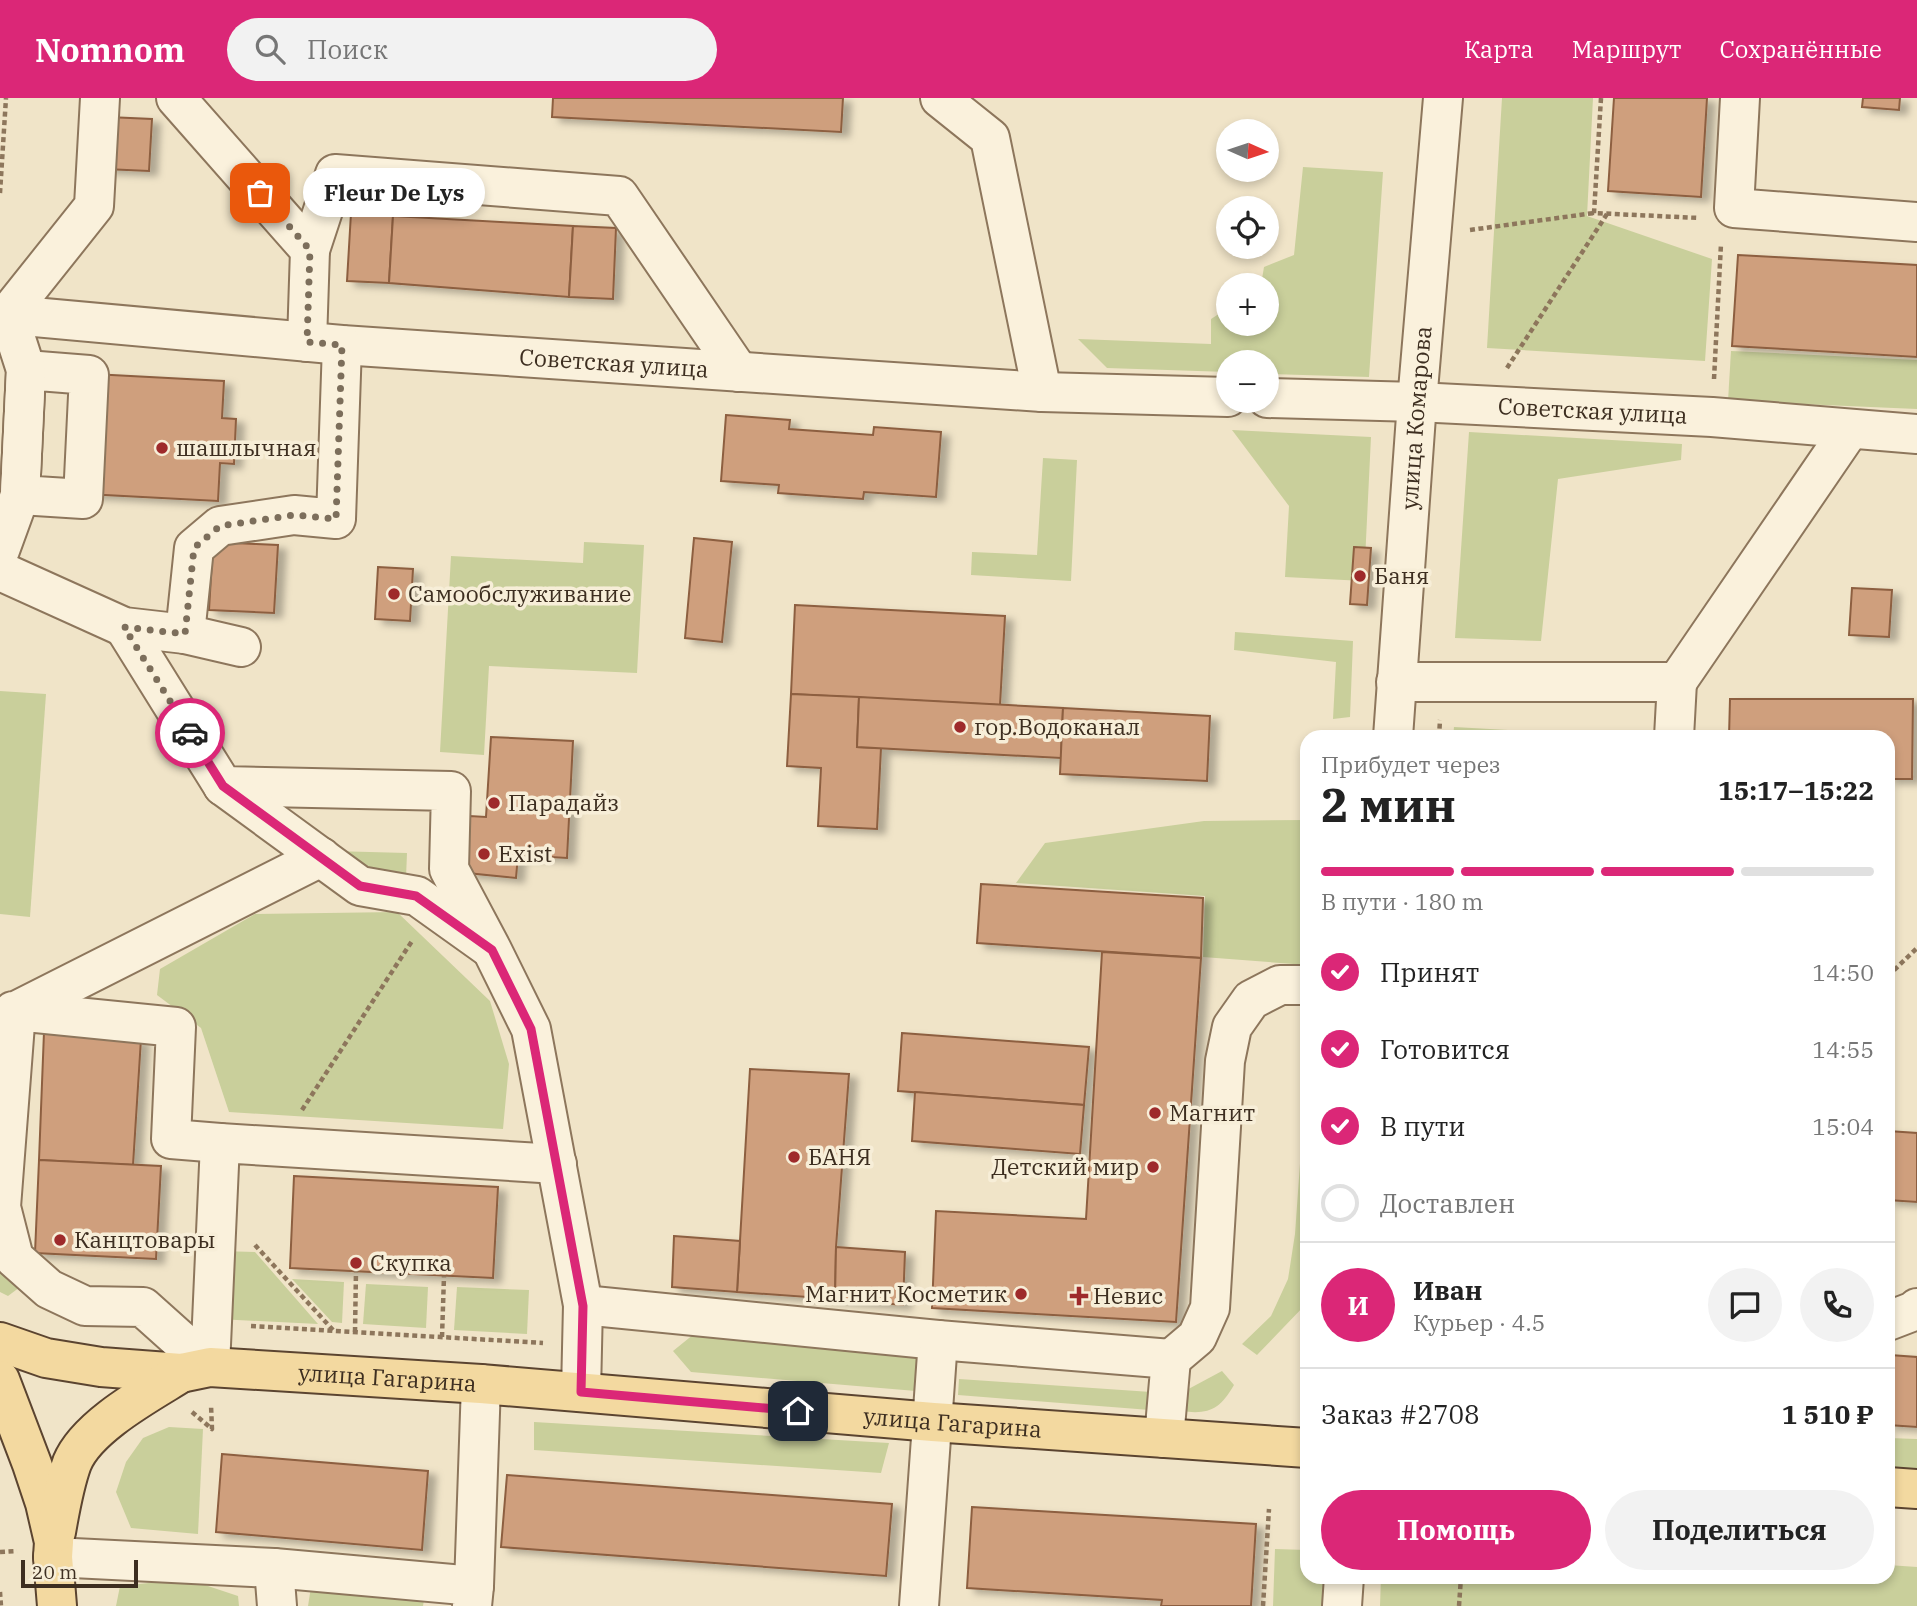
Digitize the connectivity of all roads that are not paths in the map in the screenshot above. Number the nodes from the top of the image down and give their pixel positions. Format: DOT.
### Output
graph roads {
  1 [pos="100,98"];
  2 [pos="176,98"];
  3 [pos="940,98"];
  4 [pos="1443,98"];
  5 [pos="1740,98"];
  6 [pos="1917,222"];
  7 [pos="310,250"];
  8 [pos="4,314"];
  9 [pos="325,343"];
  10 [pos="26,370"];
  11 [pos="739,372"];
  12 [pos="1042,392"];
  13 [pos="1216,397"];
  14 [pos="1279,398"];
  15 [pos="1418,402"];
  16 [pos="1850,429"];
  17 [pos="1917,434"];
  18 [pos="20,495"];
  19 [pos="0,550"];
  20 [pos="0,571"];
  21 [pos="124,627"];
  22 [pos="185,634"];
  23 [pos="241,646"];
  24 [pos="1396,682"];
  25 [pos="1677,682"];
  26 [pos="1393,730"];
  27 [pos="1674,730"];
  28 [pos="223,786"];
  29 [pos="321,858"];
  30 [pos="492,950"];
  31 [pos="1300,985"];
  32 [pos="8,1011"];
  33 [pos="220,1143"];
  34 [pos="557,1164"];
  35 [pos="583,1306"];
  36 [pos="1917,1308"];
  37 [pos="1895,1318"];
  38 [pos="938,1340"];
  39 [pos="0,1342"];
  40 [pos="1171,1359"];
  41 [pos="196,1370"];
  42 [pos="0,1380"];
  43 [pos="481,1384"];
  44 [pos="581,1392"];
  45 [pos="933,1422"];
  46 [pos="1164,1438"];
  47 [pos="1300,1448"];
  48 [pos="1895,1487"];
  49 [pos="1917,1489"];
  50 [pos="53,1550"];
  51 [pos="274,1568"];
  52 [pos="1344,1584"];
  53 [pos="473,1596"];
  54 [pos="57,1606"];
  55 [pos="277,1606"];
  56 [pos="919,1606"];
  57 [pos="1342,1606"];
  1 -- 8 [label="street"];
  2 -- 7 [label="street"];
  3 -- 12 [label="street"];
  4 -- 15 [label="street, улица Комарова"];
  5 -- 6 [label="street"];
  7 -- 9 [label="street"];
  7 -- 11 [label="street"];
  8 -- 9 [label="street, Советская улица"];
  8 -- 10 [label="street"];
  9 -- 11 [label="street, Советская улица"];
  9 -- 22 [label="street"];
  10 -- 18 [label="street"];
  10 -- 18 [label="street"];
  11 -- 12 [label="street, Советская улица"];
  12 -- 13 [label="street, Советская улица"];
  14 -- 15 [label="street, Советская улица"];
  15 -- 16 [label="street, Советская улица"];
  15 -- 24 [label="street, улица Комарова"];
  16 -- 17 [label="street, Советская улица"];
  16 -- 25 [label="street"];
  18 -- 19 [label="street"];
  20 -- 21 [label="street"];
  21 -- 22 [label="street"];
  21 -- 28 [label="street"];
  22 -- 23 [label="street"];
  24 -- 25 [label="street"];
  24 -- 26 [label="street, улица Комарова"];
  25 -- 27 [label="street"];
  28 -- 29 [label="street"];
  28 -- 30 [label="street"];
  29 -- 30 [label="street"];
  29 -- 32 [label="street"];
  30 -- 34 [label="street"];
  31 -- 40 [label="street"];
  32 -- 33 [label="street"];
  32 -- 41 [label="street"];
  33 -- 34 [label="street"];
  33 -- 41 [label="street"];
  34 -- 35 [label="street"];
  35 -- 38 [label="street"];
  35 -- 44 [label="street"];
  36 -- 37 [label="street"];
  38 -- 40 [label="street"];
  38 -- 45 [label="street"];
  39 -- 41 [label="main road, улица Гагарина"];
  40 -- 46 [label="street"];
  41 -- 43 [label="main road, улица Гагарина"];
  41 -- 50 [label="main road"];
  42 -- 50 [label="main road"];
  43 -- 44 [label="main road, улица Гагарина"];
  43 -- 53 [label="street"];
  44 -- 45 [label="main road, улица Гагарина"];
  45 -- 46 [label="main road, улица Гагарина"];
  45 -- 56 [label="street"];
  46 -- 47 [label="main road, улица Гагарина"];
  48 -- 49 [label="main road"];
  50 -- 51 [label="street"];
  50 -- 54 [label="main road"];
  51 -- 53 [label="street"];
  51 -- 55 [label="street"];
  52 -- 57 [label="street"];
}
